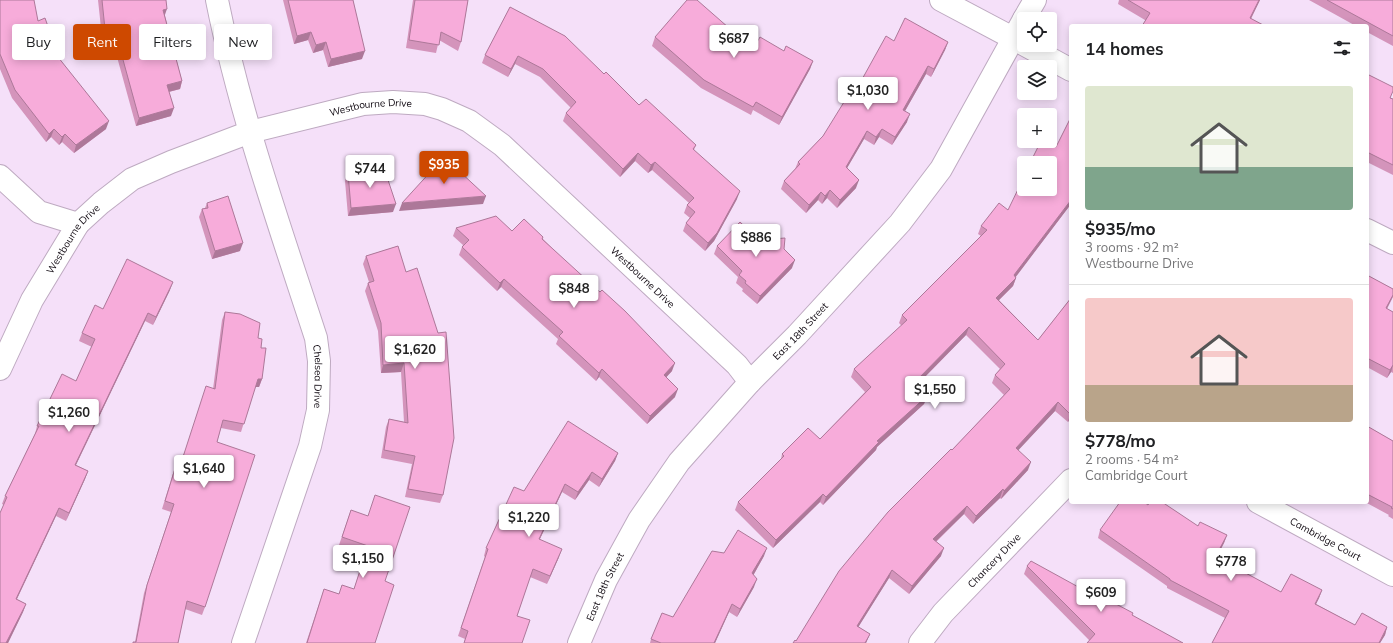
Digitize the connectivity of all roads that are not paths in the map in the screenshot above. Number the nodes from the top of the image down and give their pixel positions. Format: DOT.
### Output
graph roads {
  1 [pos="217,0"];
  2 [pos="942,0"];
  3 [pos="1035,0"];
  4 [pos="1028,12"];
  5 [pos="1017,41"];
  6 [pos="1017,49"];
  7 [pos="1038,52"];
  8 [pos="1069,69"];
  9 [pos="250,132"];
  10 [pos="0,176"];
  11 [pos="78,224"];
  12 [pos="1369,231"];
  13 [pos="1393,243"];
  14 [pos="0,370"];
  15 [pos="750,382"];
  16 [pos="1069,482"];
  17 [pos="1262,504"];
  18 [pos="1393,575"];
  19 [pos="243,643"];
  20 [pos="579,643"];
  21 [pos="920,643"];
  1 -- 9 [label="street, Chelsea Drive"];
  2 -- 5 [label="street"];
  3 -- 4 [label="street, East 18th Street"];
  6 -- 15 [label="street, East 18th Street"];
  7 -- 8 [label="street"];
  9 -- 11 [label="street, Westbourne Drive"];
  9 -- 15 [label="street, Westbourne Drive"];
  9 -- 19 [label="street, Chelsea Drive"];
  10 -- 11 [label="street"];
  11 -- 14 [label="street, Westbourne Drive"];
  12 -- 13 [label="street"];
  15 -- 20 [label="street, East 18th Street"];
  16 -- 21 [label="street, Chancery Drive"];
  17 -- 18 [label="street, Cambridge Court"];
}
